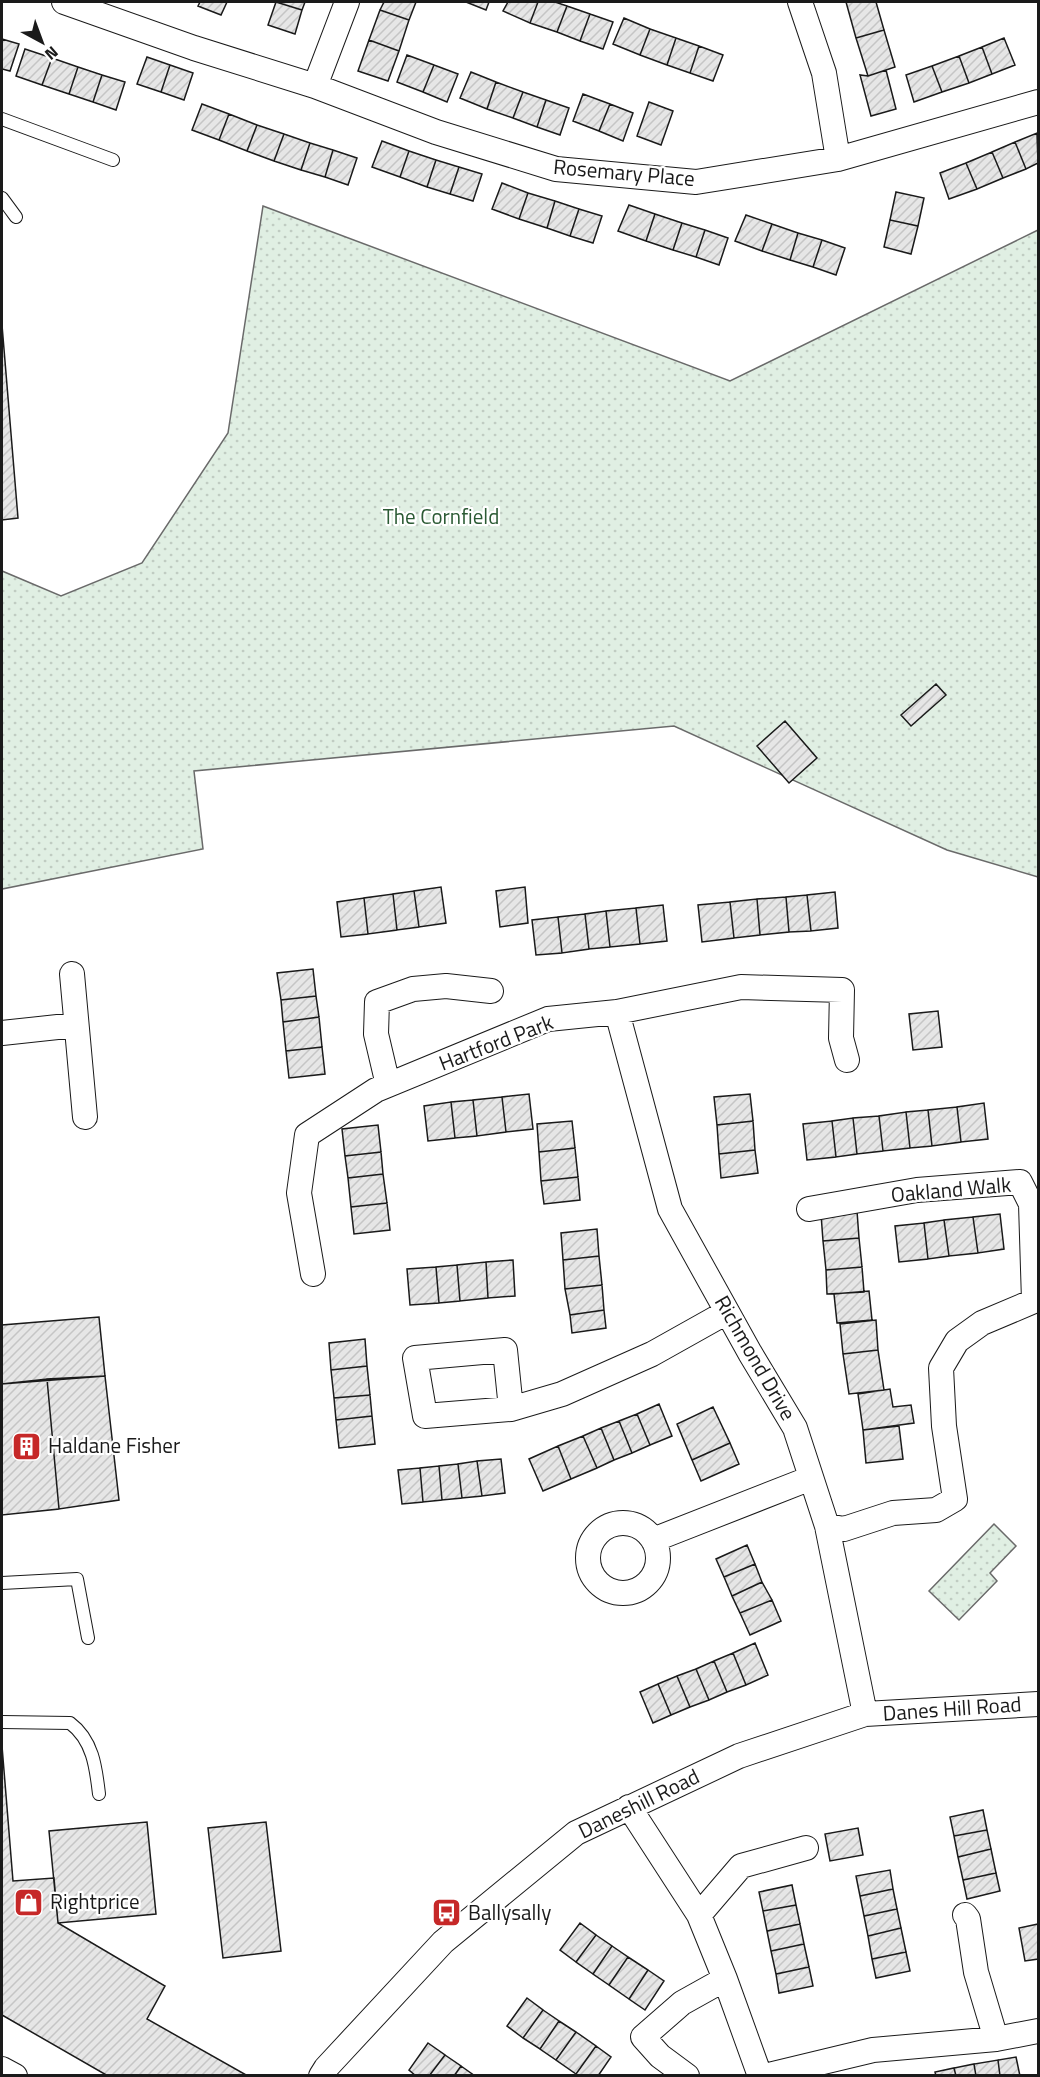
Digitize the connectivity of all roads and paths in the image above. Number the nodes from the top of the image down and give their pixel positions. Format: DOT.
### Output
graph roads {
  1 [pos="64,2"];
  2 [pos="347,2"];
  3 [pos="800,2"];
  4 [pos="315,86"];
  5 [pos="1038,102"];
  6 [pos="2,119"];
  7 [pos="838,159"];
  8 [pos="113,160"];
  9 [pos="2,198"];
  10 [pos="16,217"];
  11 [pos="72,974"];
  12 [pos="491,991"];
  13 [pos="617,1012"];
  14 [pos="76,1025"];
  15 [pos="2,1033"];
  16 [pos="847,1060"];
  17 [pos="388,1085"];
  18 [pos="85,1117"];
  19 [pos="809,1209"];
  20 [pos="313,1274"];
  21 [pos="727,1312"];
  22 [pos="511,1409"];
  23 [pos="811,1478"];
  24 [pos="827,1526"];
  25 [pos="653,1540"];
  26 [pos="2,1583"];
  27 [pos="88,1638"];
  28 [pos="1038,1704"];
  29 [pos="865,1714"];
  30 [pos="2,1722"];
  31 [pos="99,1794"];
  32 [pos="629,1807"];
  33 [pos="806,1848"];
  34 [pos="964,1914"];
  35 [pos="699,1915"];
  36 [pos="725,1979"];
  37 [pos="1038,2031"];
  38 [pos="996,2039"];
  39 [pos="2,2069"];
  40 [pos="15,2076"];
  41 [pos="321,2076"];
  42 [pos="687,2076"];
  43 [pos="760,2076"];
  44 [pos="765,2076"];
  1 -- 4 [label="street, Rosemary Place"];
  2 -- 4 [label="street"];
  3 -- 7 [label="street"];
  4 -- 7 [label="street, Rosemary Place"];
  5 -- 7 [label="street, Rosemary Place"];
  6 -- 8 [label="lane"];
  9 -- 10 [label="lane"];
  11 -- 14 [label="street"];
  12 -- 17 [label="street"];
  13 -- 16 [label="street, Hartford Park"];
  13 -- 17 [label="street, Hartford Park"];
  13 -- 21 [label="street, Richmond Drive"];
  14 -- 15 [label="street"];
  14 -- 18 [label="street"];
  17 -- 20 [label="street, Hartford Park"];
  19 -- 24 [label="street, Oakland Walk"];
  21 -- 22 [label="street"];
  21 -- 23 [label="street, Richmond Drive"];
  23 -- 24 [label="street, Richmond Drive"];
  23 -- 25 [label="street"];
  24 -- 29 [label="street, Richmond Drive"];
  26 -- 27 [label="lane"];
  28 -- 29 [label="street, Danes Hill Road"];
  29 -- 32 [label="street, Daneshill Road"];
  30 -- 31 [label="lane"];
  32 -- 35 [label="street"];
  32 -- 41 [label="street, Daneshill Road"];
  33 -- 35 [label="street"];
  34 -- 38 [label="street"];
  35 -- 36 [label="street"];
  36 -- 42 [label="street"];
  36 -- 43 [label="street"];
  37 -- 38 [label="street"];
  38 -- 44 [label="street"];
  39 -- 40 [label="street"];
}
